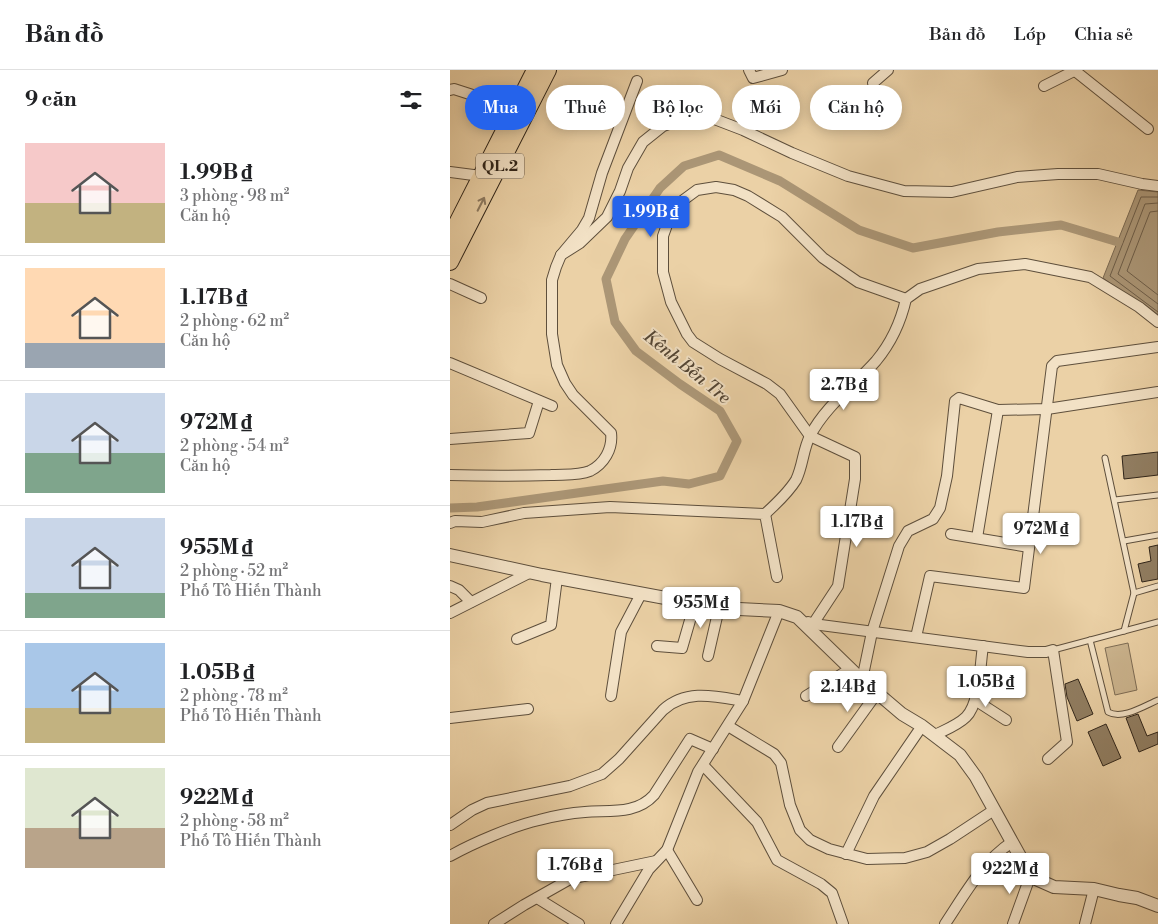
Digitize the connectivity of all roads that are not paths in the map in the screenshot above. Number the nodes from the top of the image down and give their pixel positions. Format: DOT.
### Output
graph roads {
  1 [pos="535,70"];
  2 [pos="548,70"];
  3 [pos="749,70"];
  4 [pos="782,70"];
  5 [pos="888,70"];
  6 [pos="1074,70"];
  7 [pos="637,81"];
  8 [pos="874,83"];
  9 [pos="527,85"];
  10 [pos="1044,86"];
  11 [pos="450,90"];
  12 [pos="465,93"];
  13 [pos="1148,129"];
  14 [pos="506,130"];
  15 [pos="450,172"];
  16 [pos="486,180"];
  17 [pos="1158,186"];
  18 [pos="450,237"];
  19 [pos="561,255"];
  20 [pos="450,262"];
  21 [pos="450,284"];
  22 [pos="481,298"];
  23 [pos="906,299"];
  24 [pos="1158,322"];
  25 [pos="1158,347"];
  26 [pos="450,363"];
  27 [pos="1158,392"];
  28 [pos="539,401"];
  29 [pos="552,406"];
  30 [pos="998,410"];
  31 [pos="1046,410"];
  32 [pos="810,436"];
  33 [pos="450,439"];
  34 [pos="1105,458"];
  35 [pos="450,475"];
  36 [pos="1158,494"];
  37 [pos="1115,500"];
  38 [pos="765,514"];
  39 [pos="450,522"];
  40 [pos="950,534"];
  41 [pos="1158,535"];
  42 [pos="977,538"];
  43 [pos="1124,541"];
  44 [pos="1029,547"];
  45 [pos="450,555"];
  46 [pos="529,573"];
  47 [pos="777,577"];
  48 [pos="558,578"];
  49 [pos="450,586"];
  50 [pos="1158,586"];
  51 [pos="1134,593"];
  52 [pos="641,594"];
  53 [pos="471,602"];
  54 [pos="695,603"];
  55 [pos="719,608"];
  56 [pos="779,610"];
  57 [pos="450,612"];
  58 [pos="797,618"];
  59 [pos="1158,622"];
  60 [pos="813,624"];
  61 [pos="1124,631"];
  62 [pos="872,632"];
  63 [pos="916,637"];
  64 [pos="517,639"];
  65 [pos="1090,640"];
  66 [pos="658,646"];
  67 [pos="983,646"];
  68 [pos="1053,650"];
  69 [pos="708,656"];
  70 [pos="850,669"];
  71 [pos="862,680"];
  72 [pos="877,693"];
  73 [pos="611,696"];
  74 [pos="806,696"];
  75 [pos="976,700"];
  76 [pos="1158,700"];
  77 [pos="743,701"];
  78 [pos="528,709"];
  79 [pos="450,718"];
  80 [pos="1006,720"];
  81 [pos="728,726"];
  82 [pos="922,726"];
  83 [pos="935,735"];
  84 [pos="838,747"];
  85 [pos="713,749"];
  86 [pos="1048,759"];
  87 [pos="703,764"];
  88 [pos="994,810"];
  89 [pos="450,825"];
  90 [pos="1012,842"];
  91 [pos="667,850"];
  92 [pos="846,854"];
  93 [pos="450,856"];
  94 [pos="656,862"];
  95 [pos="1031,874"];
  96 [pos="1094,888"];
  97 [pos="537,898"];
  98 [pos="697,900"];
  99 [pos="1158,906"];
  100 [pos="494,924"];
  101 [pos="579,924"];
  102 [pos="616,924"];
  103 [pos="843,924"];
  104 [pos="945,924"];
  105 [pos="1013,924"];
  106 [pos="1085,924"];
  1 -- 9 [label="main road, QL.2"];
  2 -- 16 [label="main road, QL.2"];
  3 -- 4 [label="street"];
  5 -- 8 [label="street"];
  6 -- 10 [label="street"];
  6 -- 13 [label="street"];
  7 -- 19 [label="street"];
  11 -- 12 [label="street"];
  14 -- 16 [label="main road, QL.2"];
  15 -- 16 [label="street"];
  16 -- 18 [label="main road, QL.2"];
  20 -- 16 [label="main road, QL.2, one-way"];
  17 -- 19 [label="street"];
  19 -- 35 [label="street"];
  21 -- 22 [label="street"];
  23 -- 24 [label="street"];
  23 -- 32 [label="street"];
  23 -- 32 [label="street"];
  25 -- 31 [label="street"];
  26 -- 28 [label="street"];
  27 -- 31 [label="street"];
  28 -- 29 [label="street"];
  28 -- 33 [label="street"];
  30 -- 31 [label="street"];
  30 -- 42 [label="street"];
  30 -- 62 [label="street"];
  31 -- 44 [label="street"];
  32 -- 38 [label="street"];
  32 -- 60 [label="street"];
  34 -- 37 [label="lane"];
  36 -- 37 [label="lane"];
  37 -- 43 [label="lane"];
  38 -- 39 [label="street"];
  38 -- 47 [label="street"];
  40 -- 42 [label="street"];
  41 -- 43 [label="lane"];
  42 -- 44 [label="street"];
  43 -- 51 [label="lane"];
  44 -- 63 [label="street"];
  45 -- 46 [label="street"];
  46 -- 48 [label="street"];
  46 -- 53 [label="street"];
  48 -- 52 [label="street"];
  48 -- 64 [label="street"];
  49 -- 53 [label="street"];
  50 -- 51 [label="lane"];
  51 -- 61 [label="lane"];
  52 -- 54 [label="street"];
  52 -- 73 [label="street"];
  53 -- 57 [label="street"];
  54 -- 55 [label="street"];
  54 -- 66 [label="street"];
  55 -- 56 [label="street"];
  55 -- 69 [label="street"];
  56 -- 58 [label="street"];
  56 -- 77 [label="street"];
  58 -- 60 [label="street"];
  58 -- 70 [label="street"];
  59 -- 61 [label="lane"];
  60 -- 62 [label="street"];
  61 -- 65 [label="lane"];
  62 -- 63 [label="street"];
  62 -- 71 [label="street"];
  63 -- 67 [label="street"];
  65 -- 68 [label="lane"];
  65 -- 76 [label="lane"];
  67 -- 68 [label="street"];
  67 -- 75 [label="street"];
  68 -- 86 [label="street"];
  70 -- 71 [label="street"];
  70 -- 74 [label="street"];
  71 -- 72 [label="street"];
  72 -- 82 [label="street"];
  72 -- 84 [label="street"];
  75 -- 80 [label="street"];
  75 -- 83 [label="street"];
  77 -- 81 [label="street"];
  77 -- 89 [label="street"];
  78 -- 79 [label="street"];
  81 -- 85 [label="street"];
  81 -- 92 [label="street"];
  82 -- 83 [label="street"];
  82 -- 92 [label="street"];
  83 -- 88 [label="street"];
  85 -- 87 [label="street"];
  85 -- 93 [label="street"];
  87 -- 91 [label="street"];
  87 -- 103 [label="street"];
  88 -- 90 [label="street"];
  88 -- 92 [label="street"];
  90 -- 95 [label="street"];
  90 -- 104 [label="street"];
  91 -- 94 [label="street"];
  91 -- 98 [label="street"];
  94 -- 97 [label="street"];
  94 -- 102 [label="street"];
  95 -- 96 [label="street"];
  95 -- 105 [label="street"];
  96 -- 99 [label="street"];
  96 -- 106 [label="street"];
  97 -- 100 [label="street"];
  97 -- 101 [label="street"];
}
